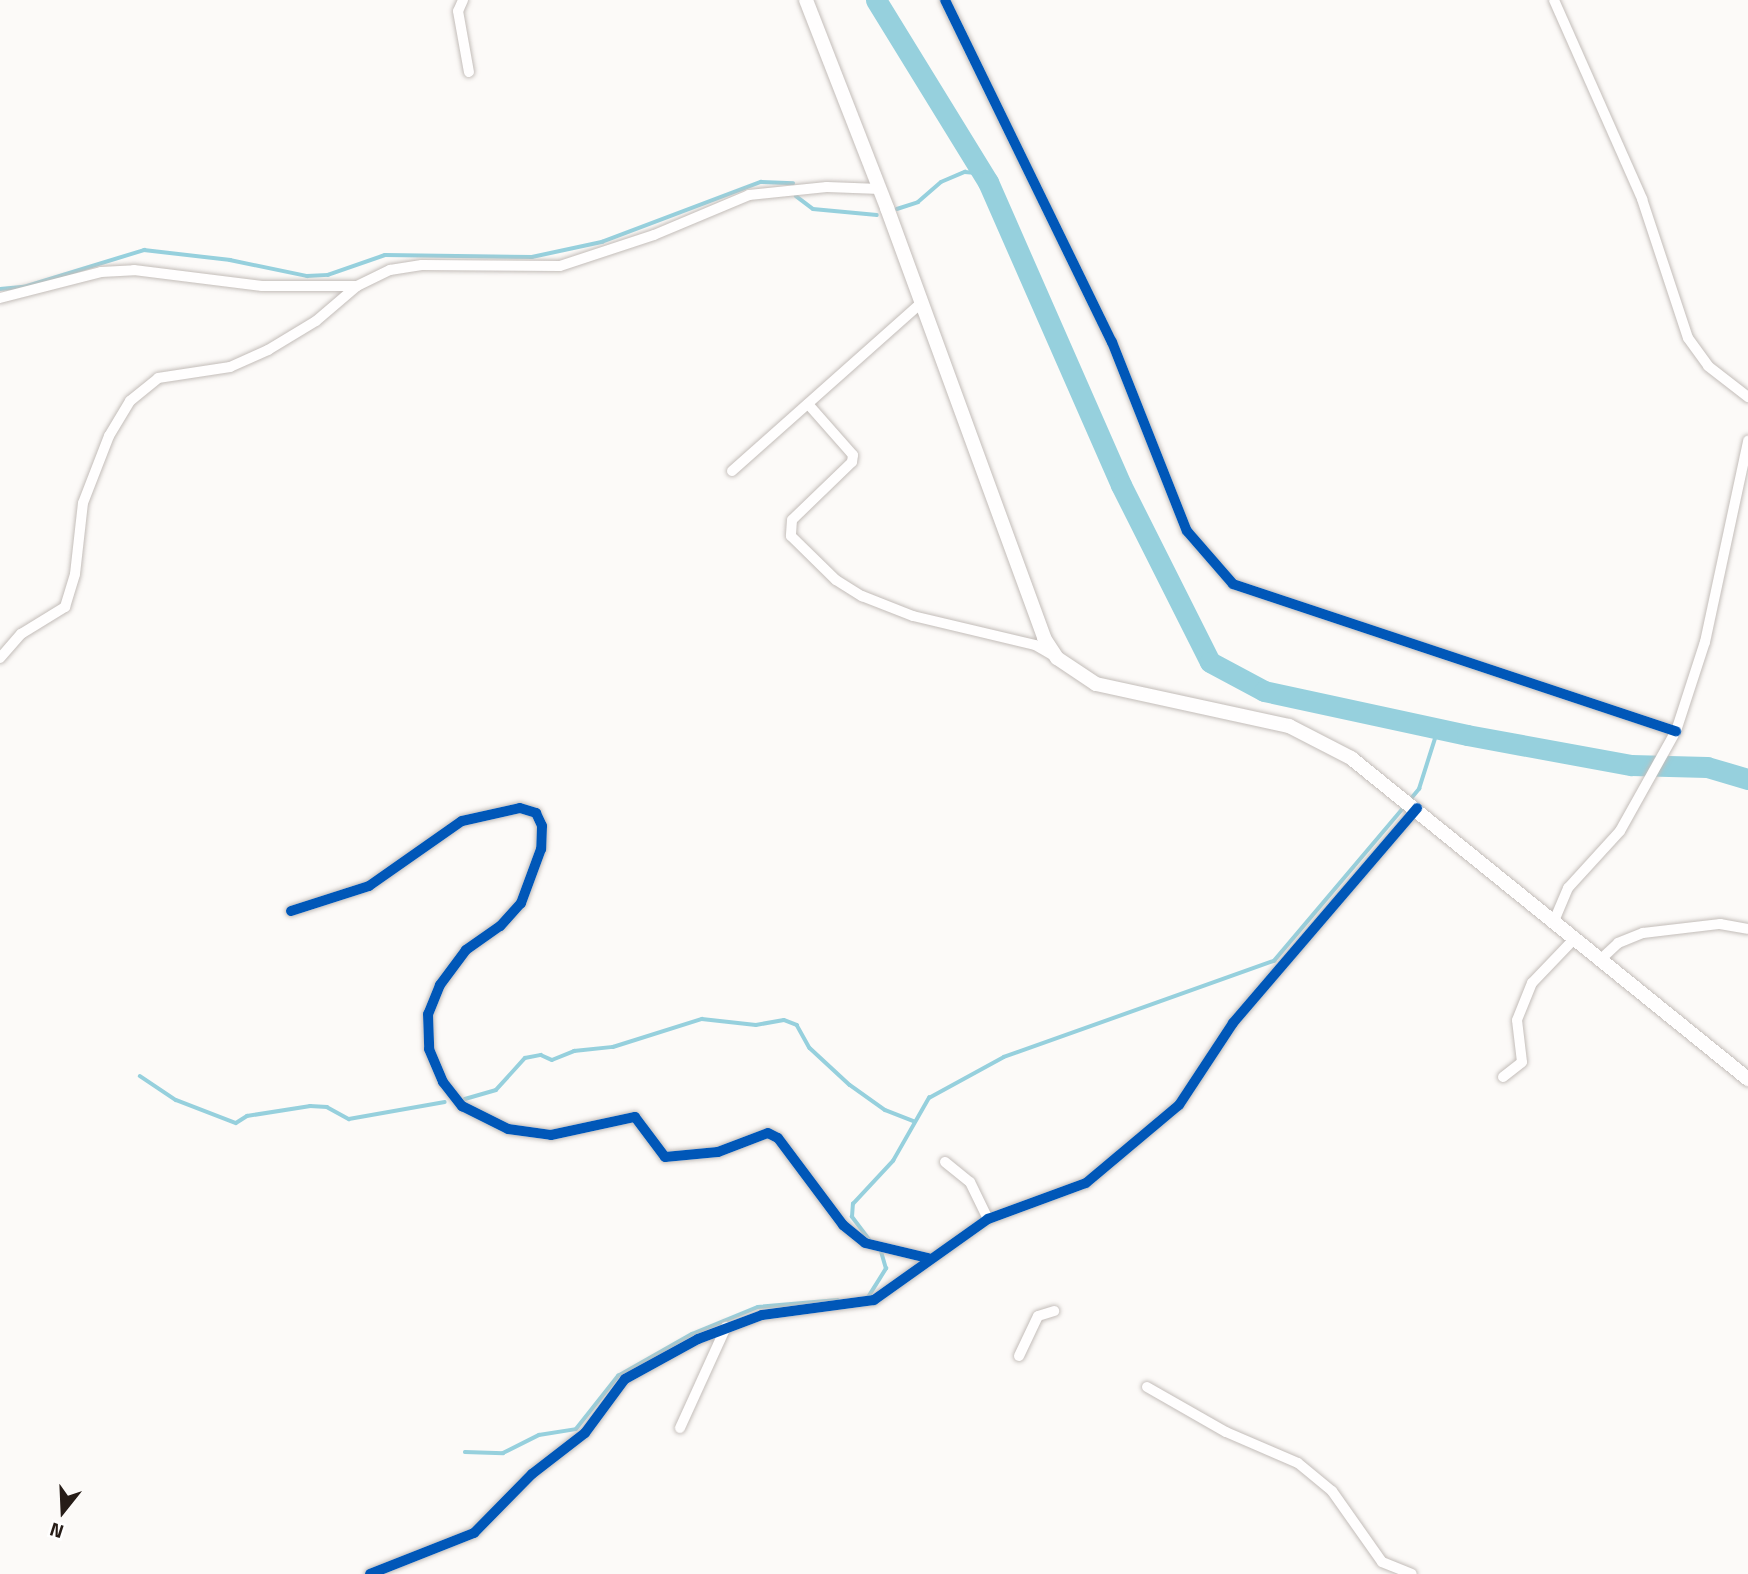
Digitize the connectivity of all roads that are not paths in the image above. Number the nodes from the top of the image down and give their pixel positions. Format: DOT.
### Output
graph roads {
  1 [pos="463,0"];
  2 [pos="806,0"];
  3 [pos="945,0"];
  4 [pos="1554,0"];
  5 [pos="469,72"];
  6 [pos="880,189"];
  7 [pos="358,286"];
  8 [pos="0,299"];
  9 [pos="920,304"];
  10 [pos="1748,397"];
  11 [pos="808,404"];
  12 [pos="1748,440"];
  13 [pos="732,471"];
  14 [pos="1057,658"];
  15 [pos="0,659"];
  16 [pos="1674,735"];
  17 [pos="1411,804"];
  18 [pos="291,911"];
  19 [pos="1554,921"];
  20 [pos="1748,929"];
  21 [pos="1575,937"];
  22 [pos="1601,958"];
  23 [pos="1503,1077"];
  24 [pos="1748,1079"];
  25 [pos="945,1162"];
  26 [pos="988,1219"];
  27 [pos="928,1258"];
  28 [pos="1054,1311"];
  29 [pos="726,1327"];
  30 [pos="1019,1356"];
  31 [pos="1147,1387"];
  32 [pos="680,1428"];
  33 [pos="370,1574"];
  34 [pos="1412,1574"];
  1 -- 5 [label="street"];
  2 -- 6 [label="main road"];
  3 -- 16 [label="street"];
  4 -- 10 [label="street"];
  6 -- 7 [label="street"];
  6 -- 9 [label="main road"];
  7 -- 8 [label="street"];
  7 -- 15 [label="street"];
  9 -- 11 [label="street"];
  9 -- 14 [label="main road"];
  11 -- 13 [label="street"];
  11 -- 14 [label="street"];
  12 -- 16 [label="street"];
  14 -- 17 [label="main road"];
  16 -- 19 [label="street"];
  17 -- 19 [label="main road"];
  17 -- 26 [label="street"];
  18 -- 27 [label="street"];
  19 -- 21 [label="main road"];
  20 -- 22 [label="street"];
  21 -- 22 [label="main road"];
  21 -- 23 [label="street"];
  22 -- 24 [label="main road"];
  25 -- 26 [label="street"];
  26 -- 27 [label="street"];
  27 -- 29 [label="street"];
  28 -- 30 [label="street"];
  29 -- 32 [label="street"];
  29 -- 33 [label="street"];
  31 -- 34 [label="street"];
}
